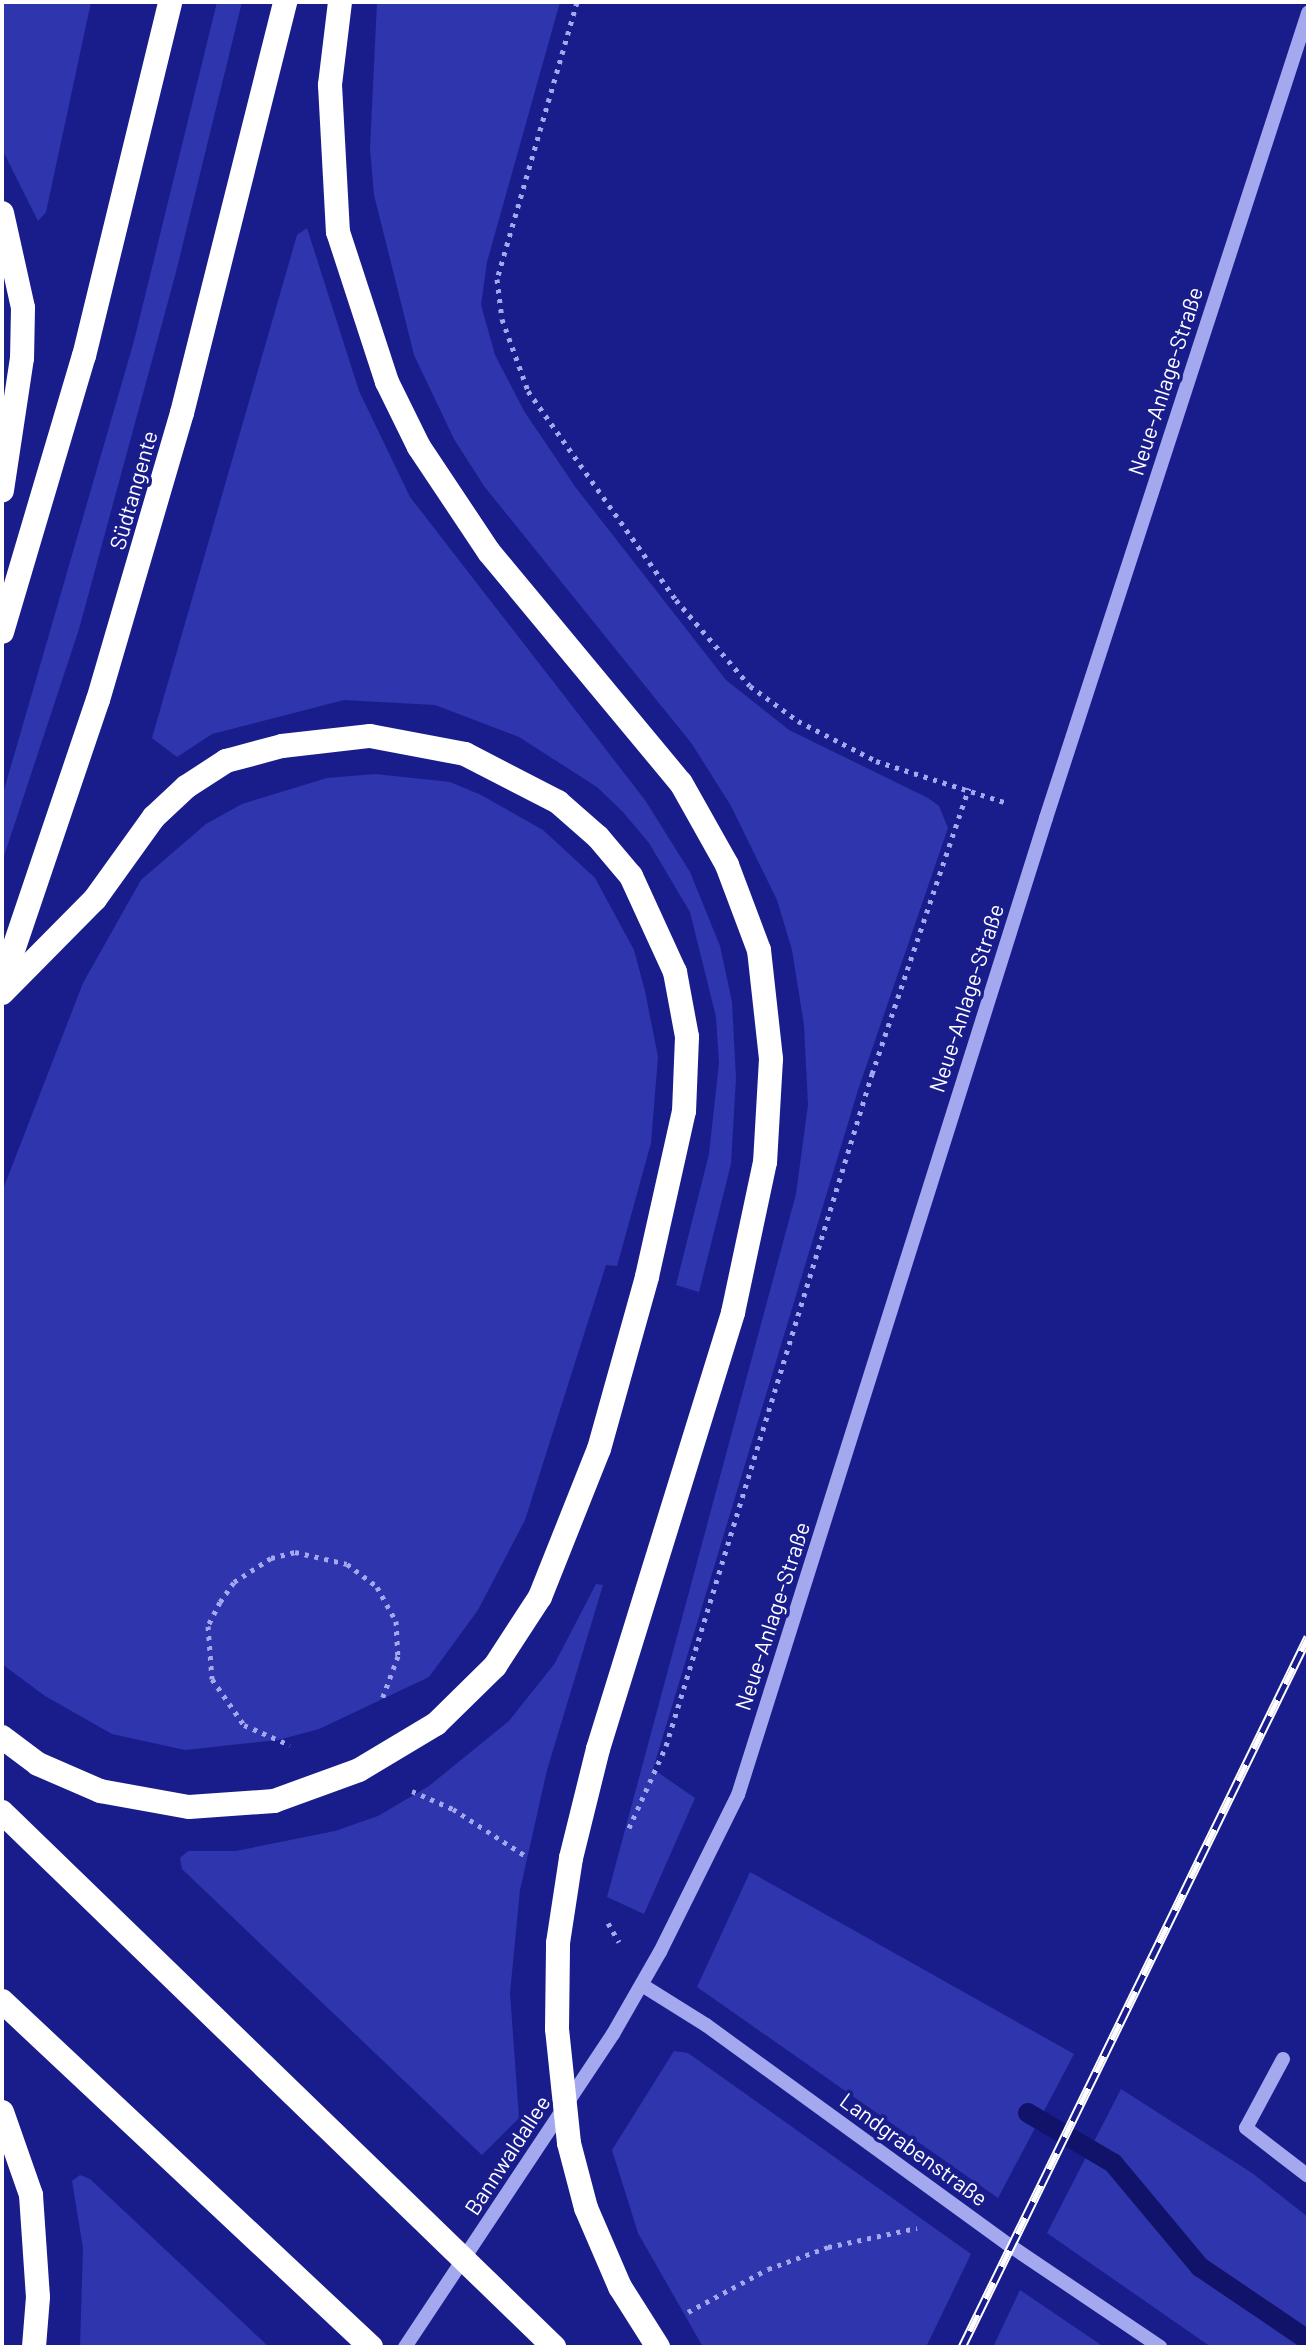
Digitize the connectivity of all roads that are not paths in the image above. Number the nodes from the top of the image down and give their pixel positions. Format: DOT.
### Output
graph roads {
  1 [pos="170,2"];
  2 [pos="285,2"];
  3 [pos="340,2"];
  4 [pos="1308,13"];
  5 [pos="2,213"];
  6 [pos="2,490"];
  7 [pos="2,632"];
  8 [pos="2,983"];
  9 [pos="2,993"];
  10 [pos="2,1737"];
  11 [pos="2,1812"];
  12 [pos="642,1985"];
  13 [pos="2,2001"];
  14 [pos="1283,2059"];
  15 [pos="2,2112"];
  16 [pos="1308,2176"];
  17 [pos="34,2347"];
  18 [pos="371,2347"];
  19 [pos="405,2347"];
  20 [pos="554,2347"];
  21 [pos="658,2347"];
  22 [pos="1160,2347"];
  1 -- 7 [label="highway"];
  2 -- 8 [label="highway, Südtangente"];
  3 -- 21 [label="highway, bridge"];
  4 -- 12 [label="street, Neue-Anlage-Straße"];
  5 -- 6 [label="highway"];
  9 -- 10 [label="highway, bridge"];
  11 -- 20 [label="highway, bridge"];
  12 -- 19 [label="street, Bannwaldallee"];
  12 -- 22 [label="street, Landgrabenstraße"];
  13 -- 18 [label="highway"];
  14 -- 16 [label="street"];
  15 -- 17 [label="highway"];
}
